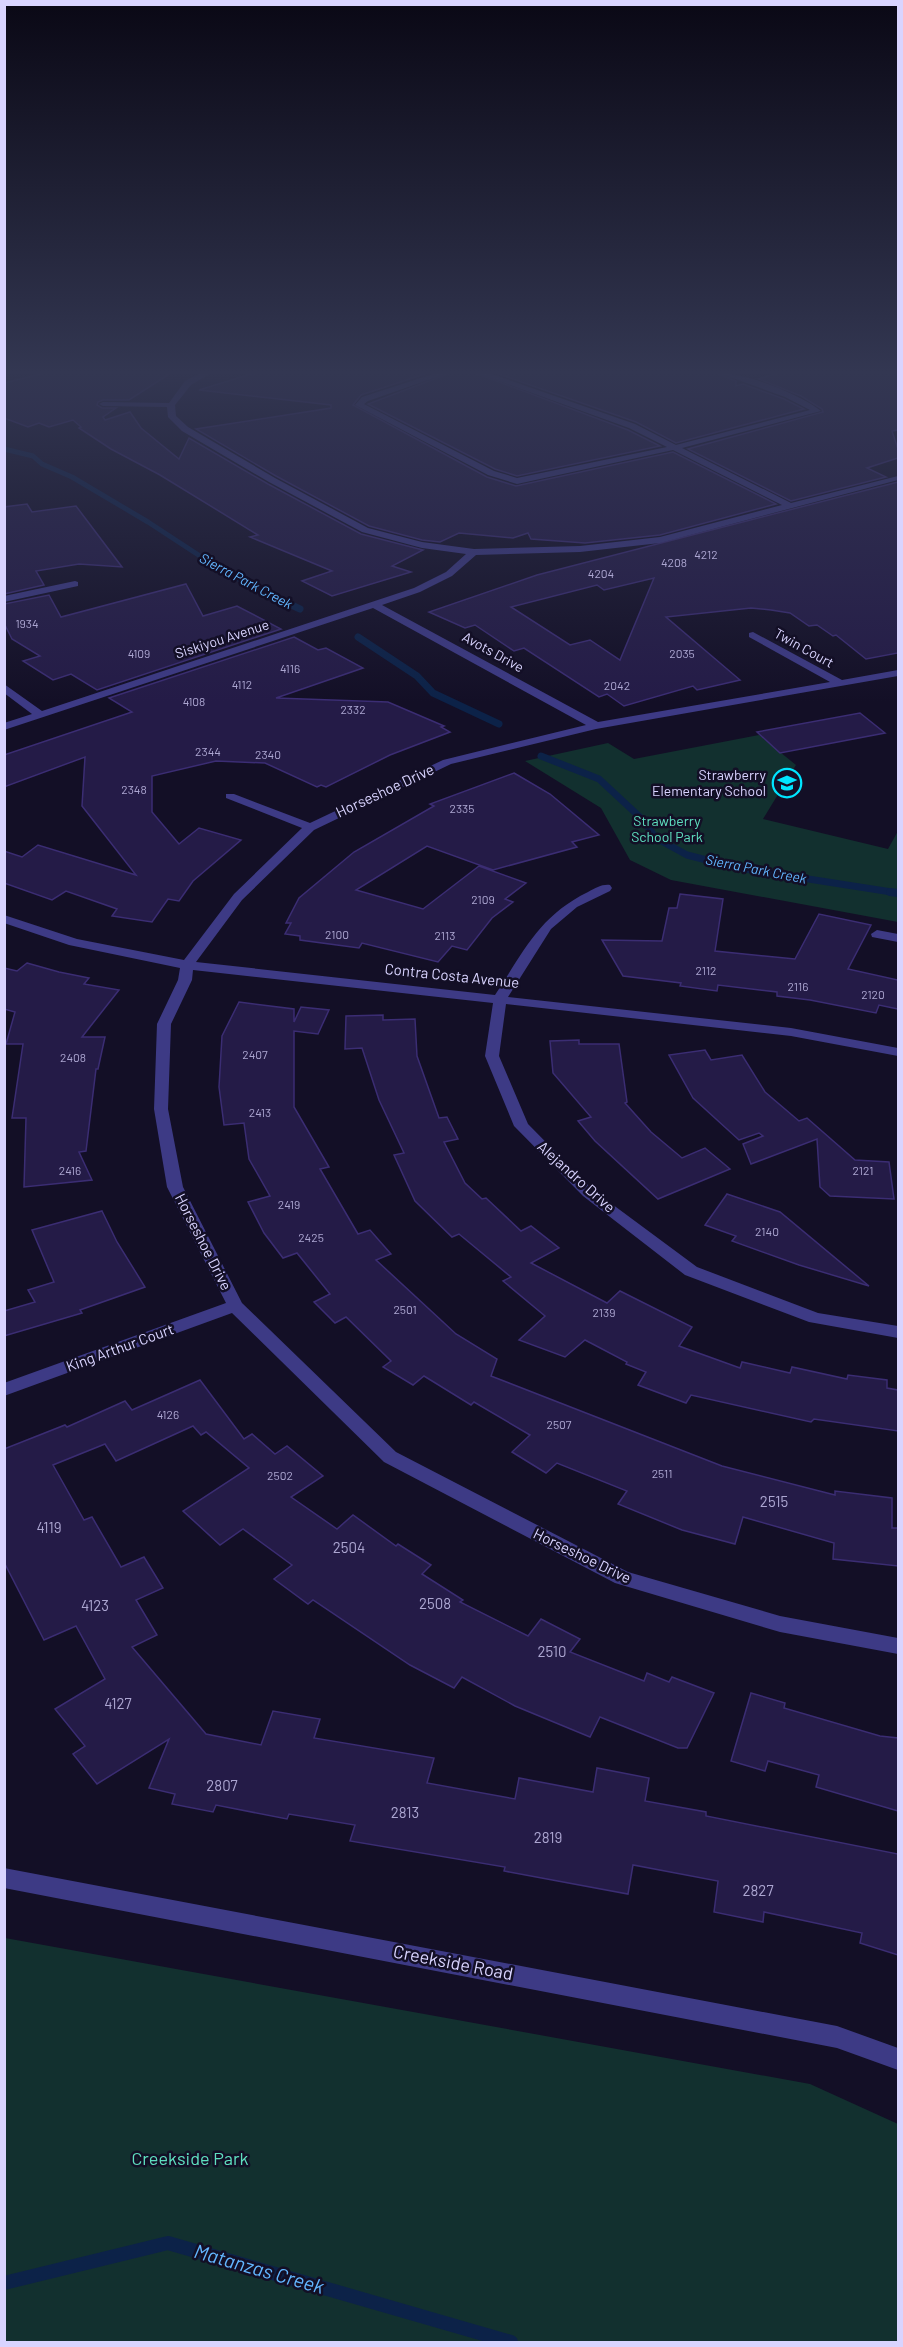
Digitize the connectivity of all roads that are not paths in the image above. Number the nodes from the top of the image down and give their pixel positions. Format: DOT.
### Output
graph roads {
  1 [pos="277,483"];
  2 [pos="745,483"];
  3 [pos="881,483"];
  4 [pos="790,506"];
  5 [pos="474,552"];
  6 [pos="75,584"];
  7 [pos="4,599"];
  8 [pos="375,605"];
  9 [pos="753,635"];
  10 [pos="898,674"];
  11 [pos="842,684"];
  12 [pos="4,687"];
  13 [pos="39,714"];
  14 [pos="596,726"];
  15 [pos="4,727"];
  16 [pos="230,796"];
  17 [pos="310,827"];
  18 [pos="606,888"];
  19 [pos="4,919"];
  20 [pos="877,934"];
  21 [pos="898,938"];
  22 [pos="187,965"];
  23 [pos="500,998"];
  24 [pos="898,1052"];
  25 [pos="235,1306"];
  26 [pos="898,1332"];
  27 [pos="4,1390"];
  28 [pos="898,1646"];
  29 [pos="4,1878"];
  30 [pos="898,2059"];
  1 -- 5 [label="street"];
  2 -- 4 [label="street"];
  3 -- 4 [label="street"];
  4 -- 5 [label="street"];
  5 -- 8 [label="street, Siskiyou Avenue"];
  6 -- 7 [label="street"];
  8 -- 13 [label="street, Siskiyou Avenue"];
  8 -- 14 [label="street, Avots Drive"];
  9 -- 11 [label="street, Twin Court"];
  10 -- 11 [label="street, Horseshoe Drive"];
  11 -- 14 [label="street, Horseshoe Drive"];
  12 -- 13 [label="street"];
  13 -- 15 [label="street, Siskiyou Avenue"];
  14 -- 17 [label="street, Horseshoe Drive"];
  16 -- 17 [label="street"];
  17 -- 22 [label="street, Horseshoe Drive"];
  18 -- 23 [label="street, Alejandro Drive"];
  19 -- 22 [label="street, Contra Costa Avenue"];
  20 -- 21 [label="street"];
  22 -- 23 [label="street, Contra Costa Avenue"];
  22 -- 25 [label="street, Horseshoe Drive"];
  23 -- 24 [label="street, Contra Costa Avenue"];
  23 -- 26 [label="street, Alejandro Drive"];
  25 -- 27 [label="street, King Arthur Court"];
  25 -- 28 [label="street, Horseshoe Drive"];
  29 -- 30 [label="street, Creekside Road"];
}
